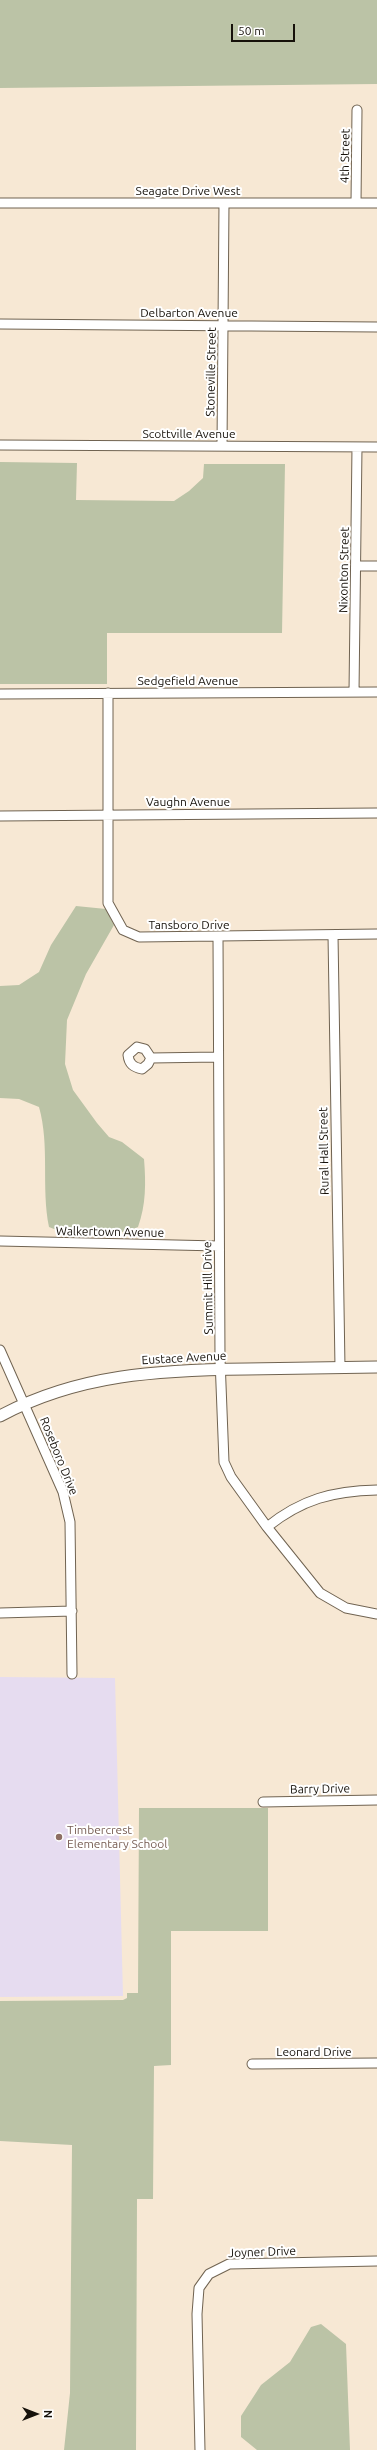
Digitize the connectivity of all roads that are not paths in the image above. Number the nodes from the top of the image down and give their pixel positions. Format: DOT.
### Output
graph roads {
  1 [pos="358,110"];
  2 [pos="0,203"];
  3 [pos="224,203"];
  4 [pos="356,203"];
  5 [pos="377,203"];
  6 [pos="0,324"];
  7 [pos="223,325"];
  8 [pos="377,327"];
  9 [pos="0,445"];
  10 [pos="222,446"];
  11 [pos="357,447"];
  12 [pos="377,447"];
  13 [pos="356,566"];
  14 [pos="377,566"];
  15 [pos="354,692"];
  16 [pos="377,692"];
  17 [pos="108,693"];
  18 [pos="0,694"];
  19 [pos="377,813"];
  20 [pos="108,814"];
  21 [pos="0,816"];
  22 [pos="377,934"];
  23 [pos="333,935"];
  24 [pos="218,937"];
  25 [pos="218,1057"];
  26 [pos="151,1058"];
  27 [pos="0,1241"];
  28 [pos="219,1246"];
  29 [pos="0,1350"];
  30 [pos="340,1367"];
  31 [pos="377,1367"];
  32 [pos="220,1369"];
  33 [pos="24,1403"];
  34 [pos="0,1416"];
  35 [pos="377,1490"];
  36 [pos="267,1527"];
  37 [pos="72,1610"];
  38 [pos="0,1613"];
  39 [pos="377,1614"];
  40 [pos="72,1674"];
  41 [pos="377,1800"];
  42 [pos="263,1802"];
  43 [pos="377,2063"];
  44 [pos="252,2064"];
  45 [pos="377,2261"];
  46 [pos="200,2450"];
  1 -- 4 [label="street, 4th Street"];
  2 -- 3 [label="street, Seagate Drive West"];
  3 -- 4 [label="street, Seagate Drive West"];
  3 -- 7 [label="street, Stoneville Street"];
  4 -- 5 [label="street, Seagate Drive West"];
  6 -- 7 [label="street, Delbarton Avenue"];
  7 -- 8 [label="street, Delbarton Avenue"];
  7 -- 10 [label="street, Stoneville Street"];
  9 -- 10 [label="street, Scottville Avenue"];
  10 -- 11 [label="street, Scottville Avenue"];
  11 -- 12 [label="street, Scottville Avenue"];
  11 -- 13 [label="street, Nixonton Street"];
  13 -- 14 [label="street"];
  13 -- 15 [label="street, Nixonton Street"];
  15 -- 16 [label="street, Sedgefield Avenue"];
  15 -- 17 [label="street, Sedgefield Avenue"];
  17 -- 18 [label="street, Sedgefield Avenue"];
  17 -- 20 [label="street, Tansboro Drive"];
  19 -- 20 [label="street, Vaughn Avenue"];
  20 -- 21 [label="street, Vaughn Avenue"];
  20 -- 24 [label="street, Tansboro Drive"];
  22 -- 23 [label="street, Tansboro Drive"];
  23 -- 24 [label="street, Tansboro Drive"];
  23 -- 30 [label="street, Rural Hall Street"];
  24 -- 25 [label="street, Summit Hill Drive"];
  25 -- 26 [label="street"];
  25 -- 28 [label="street, Summit Hill Drive"];
  27 -- 28 [label="street, Walkertown Avenue"];
  28 -- 32 [label="street, Summit Hill Drive"];
  29 -- 33 [label="street, Roseboro Drive"];
  30 -- 31 [label="street, Eustace Avenue"];
  30 -- 32 [label="street, Eustace Avenue"];
  32 -- 33 [label="street, Eustace Avenue"];
  32 -- 36 [label="street, Summit Hill Drive"];
  33 -- 34 [label="street, Eustace Avenue"];
  33 -- 37 [label="street, Roseboro Drive"];
  35 -- 36 [label="street"];
  36 -- 39 [label="street, Summit Hill Drive"];
  37 -- 38 [label="street"];
  37 -- 40 [label="street, Roseboro Drive"];
  41 -- 42 [label="street, Barry Drive"];
  43 -- 44 [label="street, Leonard Drive"];
  45 -- 46 [label="street, Joyner Drive"];
}
